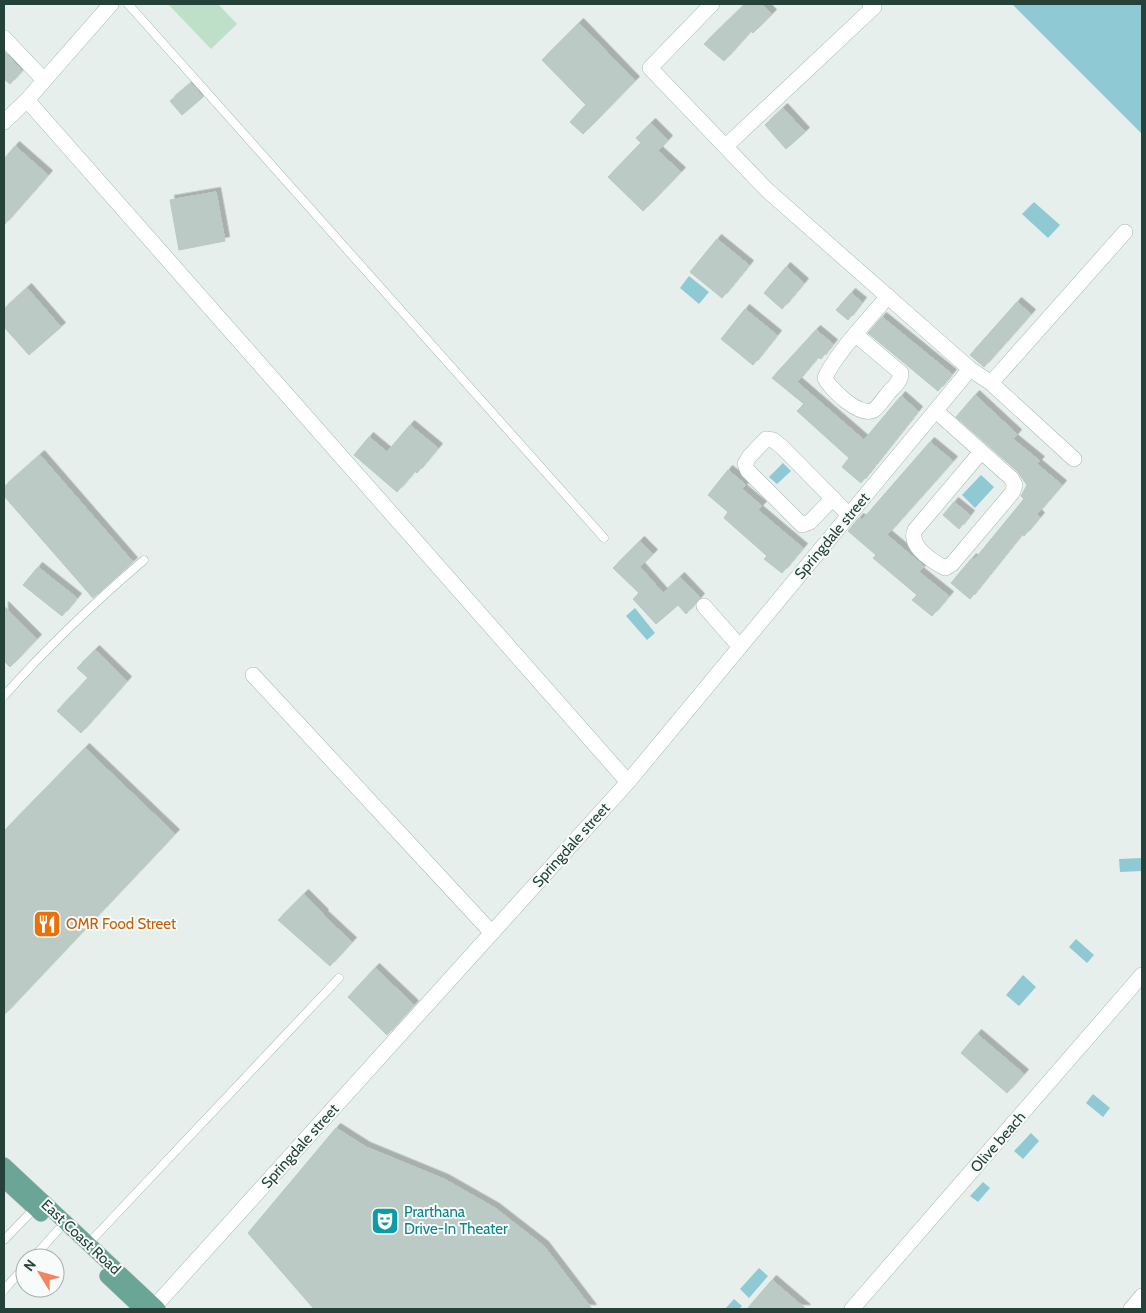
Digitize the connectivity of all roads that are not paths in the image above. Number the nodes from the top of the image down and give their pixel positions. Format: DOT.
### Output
graph roads {
  1 [pos="111,4"];
  2 [pos="128,4"];
  3 [pos="712,4"];
  4 [pos="870,4"];
  5 [pos="4,38"];
  6 [pos="44,80"];
  7 [pos="27,100"];
  8 [pos="4,122"];
  9 [pos="726,146"];
  10 [pos="1125,232"];
  11 [pos="888,296"];
  12 [pos="856,335"];
  13 [pos="970,370"];
  14 [pos="991,383"];
  15 [pos="936,411"];
  16 [pos="982,452"];
  17 [pos="1074,459"];
  18 [pos="833,498"];
  19 [pos="850,515"];
  20 [pos="604,538"];
  21 [pos="144,560"];
  22 [pos="704,606"];
  23 [pos="740,647"];
  24 [pos="253,675"];
  25 [pos="4,696"];
  26 [pos="628,782"];
  27 [pos="492,932"];
  28 [pos="1142,975"];
  29 [pos="339,978"];
  30 [pos="4,1165"];
  31 [pos="4,1180"];
  32 [pos="35,1208"];
  33 [pos="58,1230"];
  34 [pos="4,1240"];
  35 [pos="88,1244"];
  36 [pos="42,1248"];
  37 [pos="15,1277"];
  38 [pos="4,1290"];
  39 [pos="1142,1297"];
  40 [pos="152,1308"];
  41 [pos="852,1309"];
  42 [pos="1131,1309"];
  1 -- 6 [label="street"];
  2 -- 20 [label="lane"];
  3 -- 9 [label="street"];
  4 -- 9 [label="street"];
  5 -- 6 [label="street"];
  6 -- 7 [label="street"];
  7 -- 8 [label="street"];
  7 -- 26 [label="street"];
  9 -- 11 [label="street"];
  10 -- 14 [label="street"];
  11 -- 12 [label="street"];
  11 -- 13 [label="street"];
  12 -- 12 [label="street"];
  13 -- 14 [label="street"];
  13 -- 15 [label="street, Springdale street"];
  14 -- 17 [label="street"];
  15 -- 16 [label="street"];
  15 -- 19 [label="street, Springdale street"];
  16 -- 16 [label="street"];
  18 -- 18 [label="street"];
  18 -- 19 [label="street"];
  19 -- 23 [label="street, Springdale street"];
  21 -- 25 [label="lane"];
  22 -- 23 [label="street"];
  23 -- 26 [label="street, Springdale street"];
  24 -- 27 [label="street"];
  26 -- 27 [label="street, Springdale street"];
  27 -- 40 [label="street, Springdale street"];
  28 -- 41 [label="street, Olive beach"];
  29 -- 35 [label="lane"];
  30 -- 35 [label="main road, East Coast Road"];
  31 -- 32 [label="main road, East Coast Road"];
  32 -- 33 [label="main road, East Coast Road"];
  32 -- 34 [label="lane"];
  33 -- 36 [label="lane"];
  33 -- 40 [label="main road, East Coast Road"];
  35 -- 40 [label="main road, East Coast Road"];
  37 -- 38 [label="lane"];
  39 -- 42 [label="street"];
}
